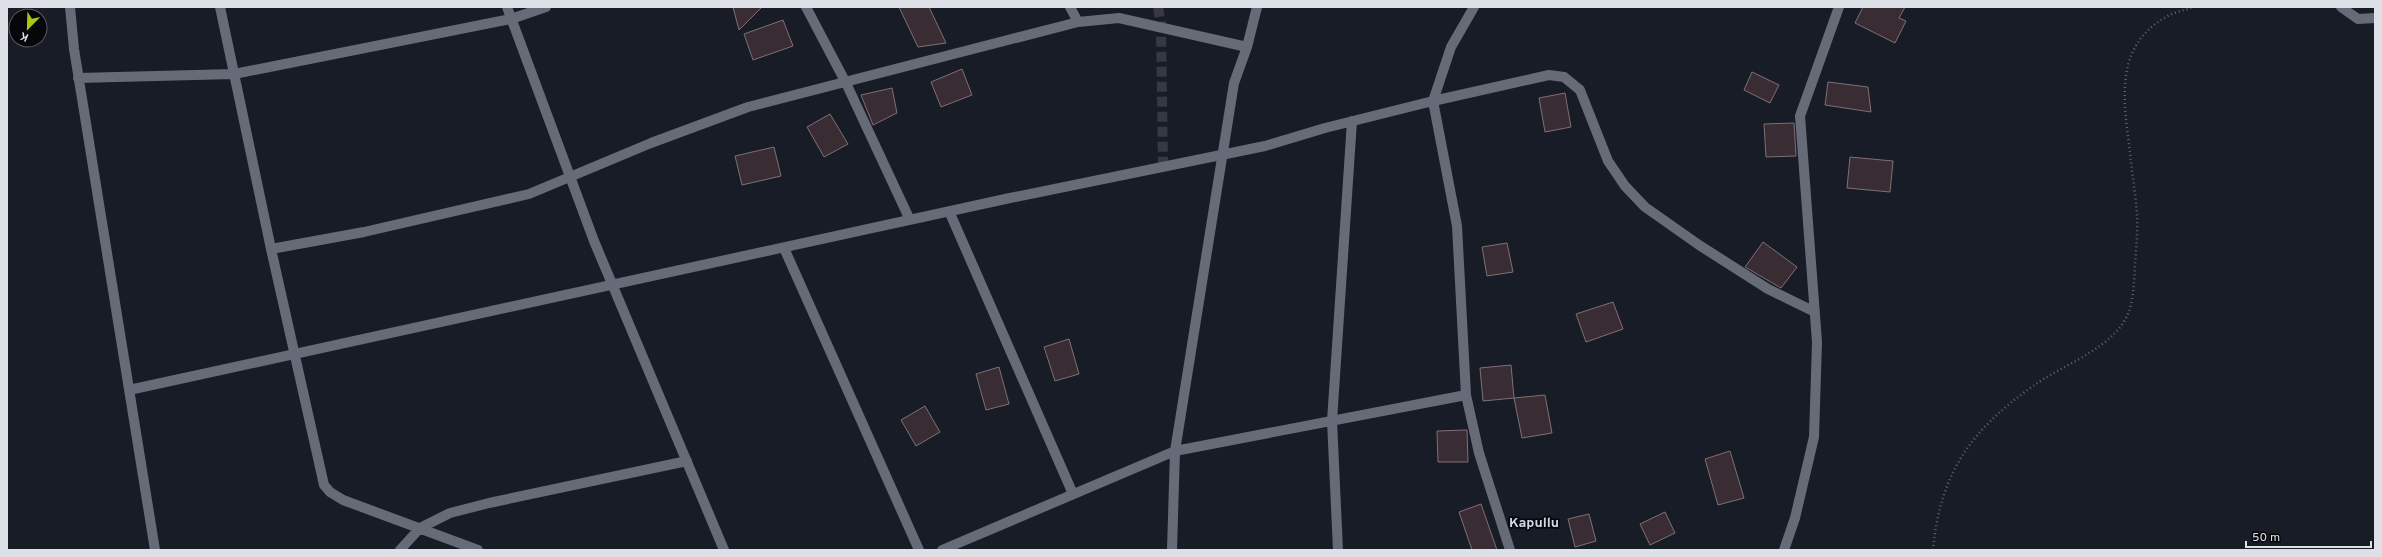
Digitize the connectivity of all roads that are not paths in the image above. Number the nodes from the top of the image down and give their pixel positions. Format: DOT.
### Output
graph roads {
  1 [pos="70,7"];
  2 [pos="220,7"];
  3 [pos="507,7"];
  4 [pos="546,7"];
  5 [pos="807,7"];
  6 [pos="1070,7"];
  7 [pos="1257,7"];
  8 [pos="1474,7"];
  9 [pos="1839,7"];
  10 [pos="2341,7"];
  11 [pos="2375,18"];
  12 [pos="512,19"];
  13 [pos="1078,22"];
  14 [pos="1247,47"];
  15 [pos="234,74"];
  16 [pos="78,78"];
  17 [pos="846,83"];
  18 [pos="1433,101"];
  19 [pos="1352,121"];
  20 [pos="1222,154"];
  21 [pos="570,177"];
  22 [pos="949,211"];
  23 [pos="910,220"];
  24 [pos="784,248"];
  25 [pos="271,249"];
  26 [pos="612,285"];
  27 [pos="1815,312"];
  28 [pos="294,354"];
  29 [pos="129,390"];
  30 [pos="1466,395"];
  31 [pos="1332,421"];
  32 [pos="1175,451"];
  33 [pos="687,461"];
  34 [pos="1073,494"];
  35 [pos="420,528"];
  36 [pos="155,550"];
  37 [pos="400,550"];
  38 [pos="478,550"];
  39 [pos="724,550"];
  40 [pos="919,550"];
  41 [pos="942,550"];
  42 [pos="1172,550"];
  43 [pos="1338,550"];
  44 [pos="1510,550"];
  45 [pos="1784,550"];
  1 -- 16 [label="street"];
  2 -- 15 [label="street"];
  3 -- 12 [label="street"];
  4 -- 12 [label="street"];
  5 -- 17 [label="street"];
  6 -- 13 [label="street"];
  7 -- 14 [label="street"];
  8 -- 18 [label="street"];
  9 -- 27 [label="street"];
  10 -- 11 [label="street"];
  12 -- 15 [label="street"];
  12 -- 21 [label="street"];
  13 -- 14 [label="street"];
  13 -- 17 [label="street"];
  14 -- 20 [label="street"];
  15 -- 16 [label="street"];
  15 -- 25 [label="street"];
  16 -- 29 [label="street"];
  17 -- 21 [label="street"];
  17 -- 23 [label="street"];
  18 -- 19 [label="street"];
  18 -- 27 [label="street"];
  18 -- 30 [label="street"];
  19 -- 20 [label="street"];
  19 -- 31 [label="street"];
  20 -- 22 [label="street"];
  20 -- 32 [label="street"];
  21 -- 25 [label="street"];
  21 -- 26 [label="street"];
  22 -- 23 [label="street"];
  22 -- 34 [label="street"];
  23 -- 24 [label="street"];
  24 -- 26 [label="street"];
  24 -- 40 [label="street"];
  25 -- 28 [label="street"];
  26 -- 28 [label="street"];
  26 -- 33 [label="street"];
  27 -- 45 [label="street"];
  28 -- 29 [label="street"];
  28 -- 35 [label="street"];
  29 -- 36 [label="street"];
  30 -- 31 [label="street"];
  30 -- 44 [label="street"];
  31 -- 32 [label="street"];
  31 -- 43 [label="street"];
  32 -- 34 [label="street"];
  32 -- 42 [label="street"];
  33 -- 35 [label="street"];
  33 -- 39 [label="street"];
  34 -- 41 [label="street"];
  35 -- 37 [label="street"];
  35 -- 38 [label="street"];
}
